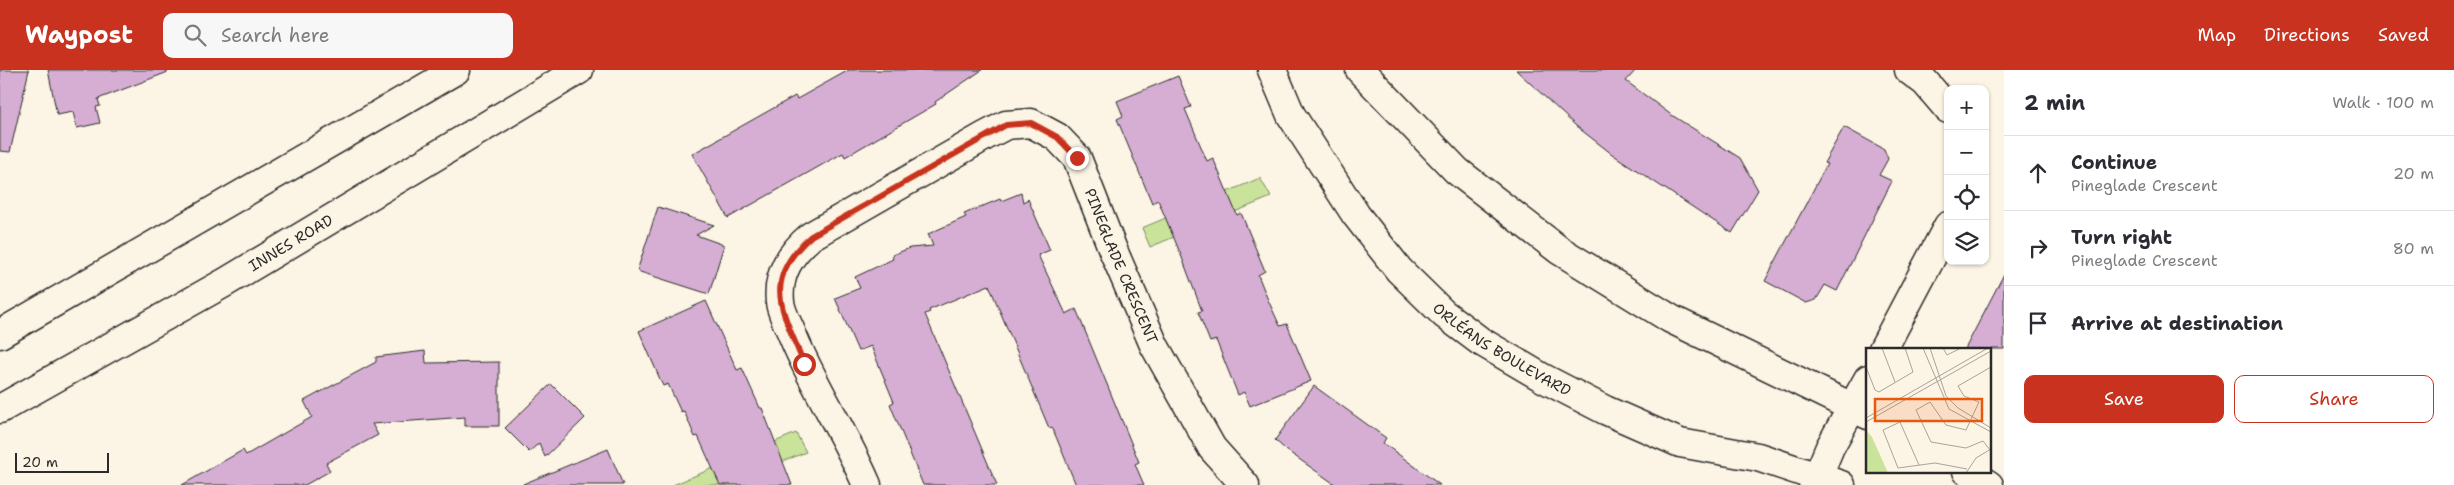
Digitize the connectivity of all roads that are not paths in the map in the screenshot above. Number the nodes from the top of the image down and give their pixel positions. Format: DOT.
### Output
graph roads {
  1 [pos="456,70"];
  2 [pos="579,70"];
  3 [pos="1272,70"];
  4 [pos="1360,70"];
  5 [pos="1909,70"];
  6 [pos="1944,104"];
  7 [pos="1944,234"];
  8 [pos="0,334"];
  9 [pos="1884,348"];
  10 [pos="1866,388"];
  11 [pos="0,409"];
  12 [pos="1860,411"];
  13 [pos="1970,472"];
  14 [pos="1824,482"];
  15 [pos="867,485"];
  16 [pos="1245,485"];
  17 [pos="1989,485"];
  1 -- 8 [label="main road"];
  2 -- 11 [label="main road, INNES ROAD"];
  3 -- 14 [label="main road, ORLÉANS BOULEVARD"];
  4 -- 12 [label="main road"];
  5 -- 6 [label="main road"];
  7 -- 9 [label="main road"];
  10 -- 12 [label="main road"];
  12 -- 14 [label="main road"];
  13 -- 17 [label="main road"];
  15 -- 16 [label="main road, PINEGLADE CRESCENT"];
}
